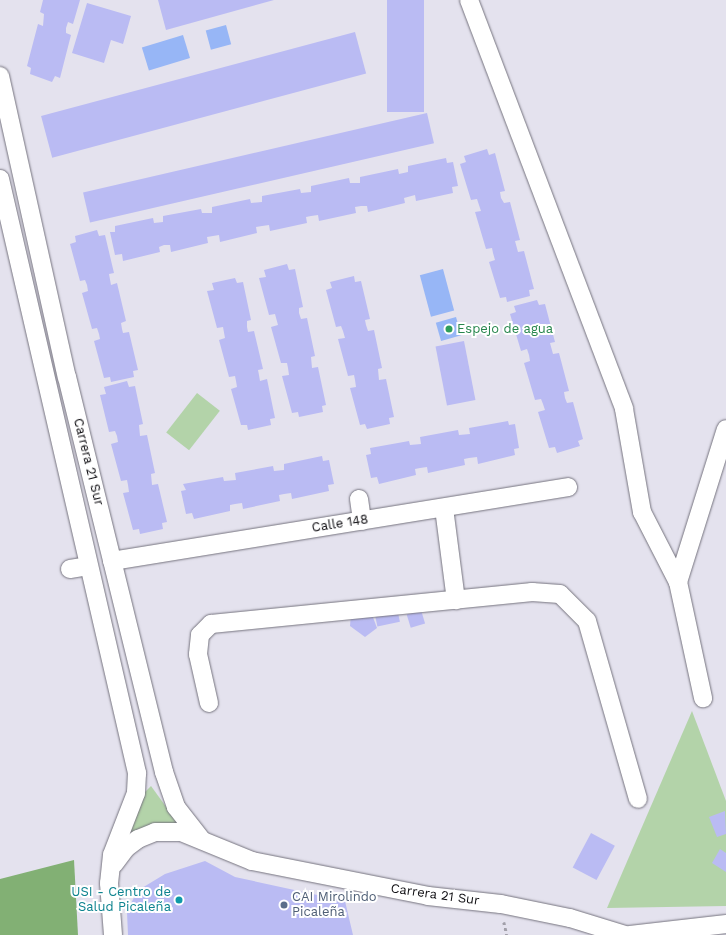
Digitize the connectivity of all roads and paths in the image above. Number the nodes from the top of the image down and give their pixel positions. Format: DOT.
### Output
graph roads {
  1 [pos="469,0"];
  2 [pos="0,76"];
  3 [pos="0,179"];
  4 [pos="726,429"];
  5 [pos="93,480"];
  6 [pos="568,487"];
  7 [pos="72,488"];
  8 [pos="359,499"];
  9 [pos="444,508"];
  10 [pos="362,521"];
  11 [pos="112,561"];
  12 [pos="88,566"];
  13 [pos="70,569"];
  14 [pos="678,582"];
  15 [pos="456,600"];
  16 [pos="703,698"];
  17 [pos="209,703"];
  18 [pos="164,772"];
  19 [pos="137,773"];
  20 [pos="638,799"];
  21 [pos="201,839"];
  22 [pos="110,871"];
  23 [pos="726,924"];
  24 [pos="113,935"];
  25 [pos="625,935"];
  26 [pos="630,935"];
  1 -- 14 [label="street"];
  2 -- 5 [label="street, Carrera 21 Sur"];
  3 -- 7 [label="street, Carrera 21 Sur"];
  4 -- 14 [label="street"];
  5 -- 7 [label="street"];
  5 -- 11 [label="street, Carrera 21 Sur"];
  6 -- 9 [label="street, Calle 148"];
  7 -- 12 [label="street, Carrera 21 Sur"];
  8 -- 10 [label="street"];
  9 -- 10 [label="street, Calle 148"];
  9 -- 15 [label="street"];
  10 -- 11 [label="street, Calle 148"];
  11 -- 18 [label="street, Carrera 21 Sur"];
  12 -- 13 [label="street"];
  12 -- 19 [label="street, Carrera 21 Sur"];
  14 -- 16 [label="street"];
  15 -- 17 [label="street"];
  15 -- 20 [label="street"];
  18 -- 19 [label="street"];
  18 -- 21 [label="street, Carrera 21 Sur"];
  19 -- 22 [label="street, Carrera 21 Sur"];
  21 -- 22 [label="street, Carrera 21 Sur"];
  21 -- 25 [label="street, Carrera 21 Sur"];
  22 -- 24 [label="street, Carrera 21 Sur"];
  23 -- 26 [label="street"];
}
